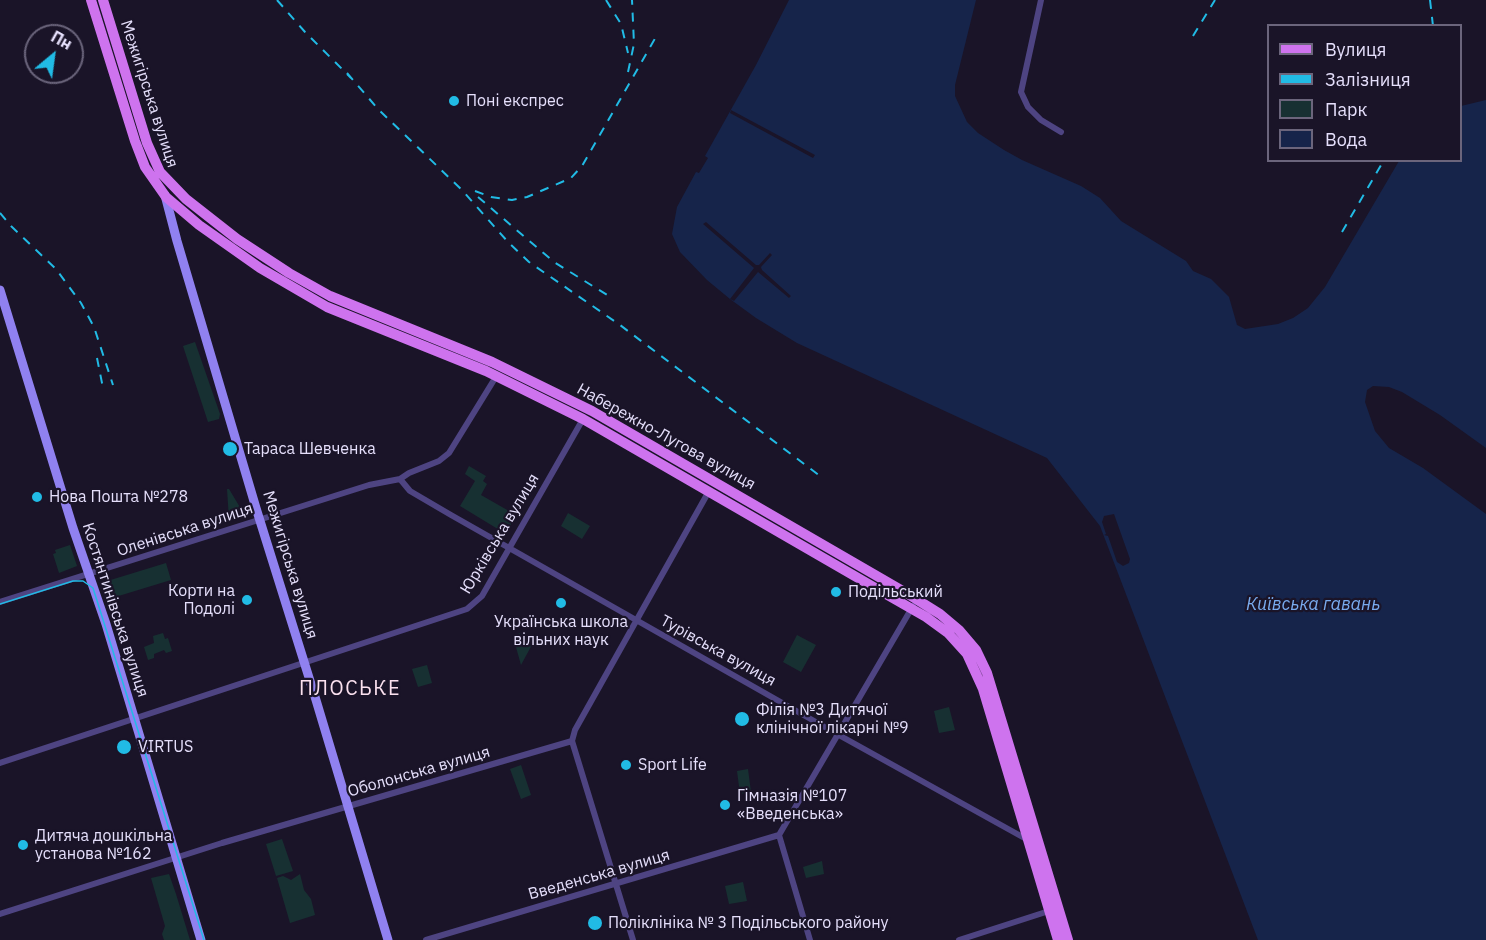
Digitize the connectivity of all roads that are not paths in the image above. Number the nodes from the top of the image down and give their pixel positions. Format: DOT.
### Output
graph roads {
  1 [pos="92,0"];
  2 [pos="103,0"];
  3 [pos="1041,0"];
  4 [pos="1061,132"];
  5 [pos="160,172"];
  6 [pos="166,197"];
  7 [pos="0,290"];
  8 [pos="499,371"];
  9 [pos="583,419"];
  10 [pos="400,479"];
  11 [pos="709,491"];
  12 [pos="260,520"];
  13 [pos="510,548"];
  14 [pos="88,575"];
  15 [pos="0,602"];
  16 [pos="914,604"];
  17 [pos="637,621"];
  18 [pos="304,663"];
  19 [pos="134,718"];
  20 [pos="837,734"];
  21 [pos="572,741"];
  22 [pos="0,763"];
  23 [pos="348,807"];
  24 [pos="779,835"];
  25 [pos="1033,839"];
  26 [pos="176,859"];
  27 [pos="615,884"];
  28 [pos="1049,911"];
  29 [pos="0,914"];
  30 [pos="201,940"];
  31 [pos="388,940"];
  32 [pos="426,940"];
  33 [pos="633,940"];
  34 [pos="810,940"];
  35 [pos="959,940"];
  36 [pos="1058,940"];
  37 [pos="1068,940"];
  1 -- 6 [label="main road, Межигірська вулиця"];
  2 -- 5 [label="main road, Межигірська вулиця"];
  3 -- 4 [label="street"];
  5 -- 6 [label="street, Межигірська вулиця"];
  5 -- 8 [label="main road, Набережно-Лугова вулиця"];
  6 -- 8 [label="main road, Набережно-Лугова вулиця"];
  6 -- 12 [label="street, Межигірська вулиця"];
  7 -- 14 [label="street, Костянтинівська вулиця"];
  8 -- 9 [label="main road, Набережно-Лугова вулиця"];
  8 -- 10 [label="street, Оленівська вулиця"];
  8 -- 16 [label="main road, Набережно-Лугова вулиця"];
  9 -- 11 [label="main road, Набережно-Лугова вулиця"];
  9 -- 13 [label="street, Юрківська вулиця"];
  10 -- 12 [label="street, Оленівська вулиця"];
  10 -- 13 [label="street, Турівська вулиця"];
  11 -- 16 [label="main road, Набережно-Лугова вулиця"];
  11 -- 17 [label="street"];
  12 -- 14 [label="street, Оленівська вулиця"];
  12 -- 18 [label="street, Межигірська вулиця"];
  13 -- 17 [label="street, Турівська вулиця"];
  13 -- 18 [label="street, Юрківська вулиця"];
  14 -- 15 [label="street, Оленівська вулиця"];
  14 -- 19 [label="street, Костянтинівська вулиця"];
  16 -- 20 [label="street"];
  16 -- 25 [label="main road, Набережно-Лугова вулиця"];
  17 -- 20 [label="street, Турівська вулиця"];
  17 -- 21 [label="street"];
  18 -- 19 [label="street, Юрківська вулиця"];
  18 -- 23 [label="street, Межигірська вулиця"];
  19 -- 22 [label="street, Юрківська вулиця"];
  19 -- 26 [label="street, Костянтинівська вулиця"];
  20 -- 24 [label="street"];
  20 -- 25 [label="street, Турівська вулиця"];
  21 -- 23 [label="street, Оболонська вулиця"];
  21 -- 27 [label="street"];
  23 -- 26 [label="street, Оболонська вулиця"];
  23 -- 31 [label="street, Межигірська вулиця"];
  24 -- 27 [label="street, Введенська вулиця"];
  24 -- 34 [label="street"];
  25 -- 28 [label="main road"];
  25 -- 37 [label="main road"];
  26 -- 29 [label="street, Оболонська вулиця"];
  26 -- 30 [label="street, Костянтинівська вулиця"];
  27 -- 32 [label="street, Введенська вулиця"];
  27 -- 33 [label="street"];
  28 -- 35 [label="street"];
  28 -- 36 [label="main road"];
}
